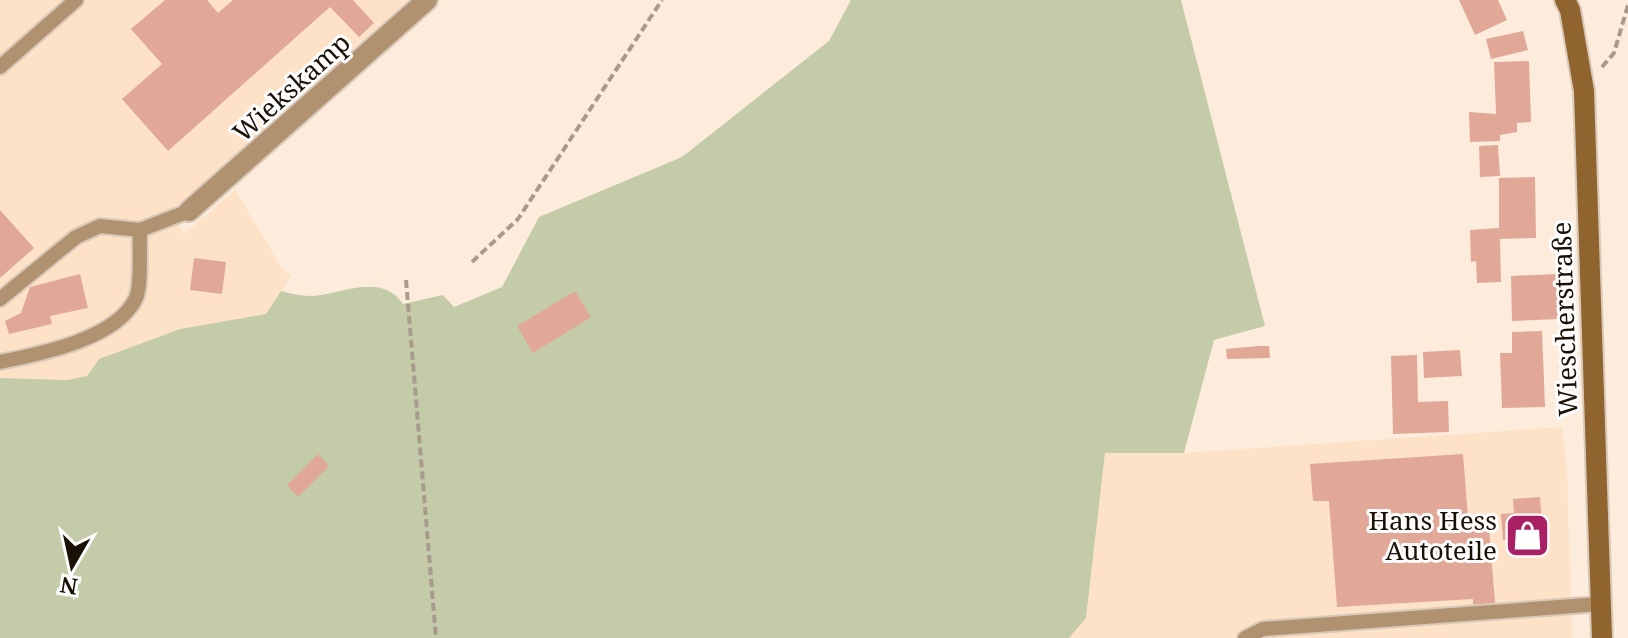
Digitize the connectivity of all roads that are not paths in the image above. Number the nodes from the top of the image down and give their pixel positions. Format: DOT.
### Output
graph roads {
  1 [pos="76,0"];
  2 [pos="427,0"];
  3 [pos="1565,0"];
  4 [pos="0,67"];
  5 [pos="189,211"];
  6 [pos="140,230"];
  7 [pos="0,299"];
  8 [pos="0,362"];
  9 [pos="1600,604"];
  10 [pos="1245,638"];
  11 [pos="1602,638"];
  1 -- 4 [label="lane"];
  2 -- 5 [label="street, Wiekskamp"];
  3 -- 9 [label="main road, Wiescherstraße"];
  5 -- 6 [label="lane"];
  6 -- 7 [label="lane"];
  6 -- 8 [label="lane"];
  9 -- 10 [label="lane"];
  9 -- 11 [label="main road, Wiescherstraße"];
}
